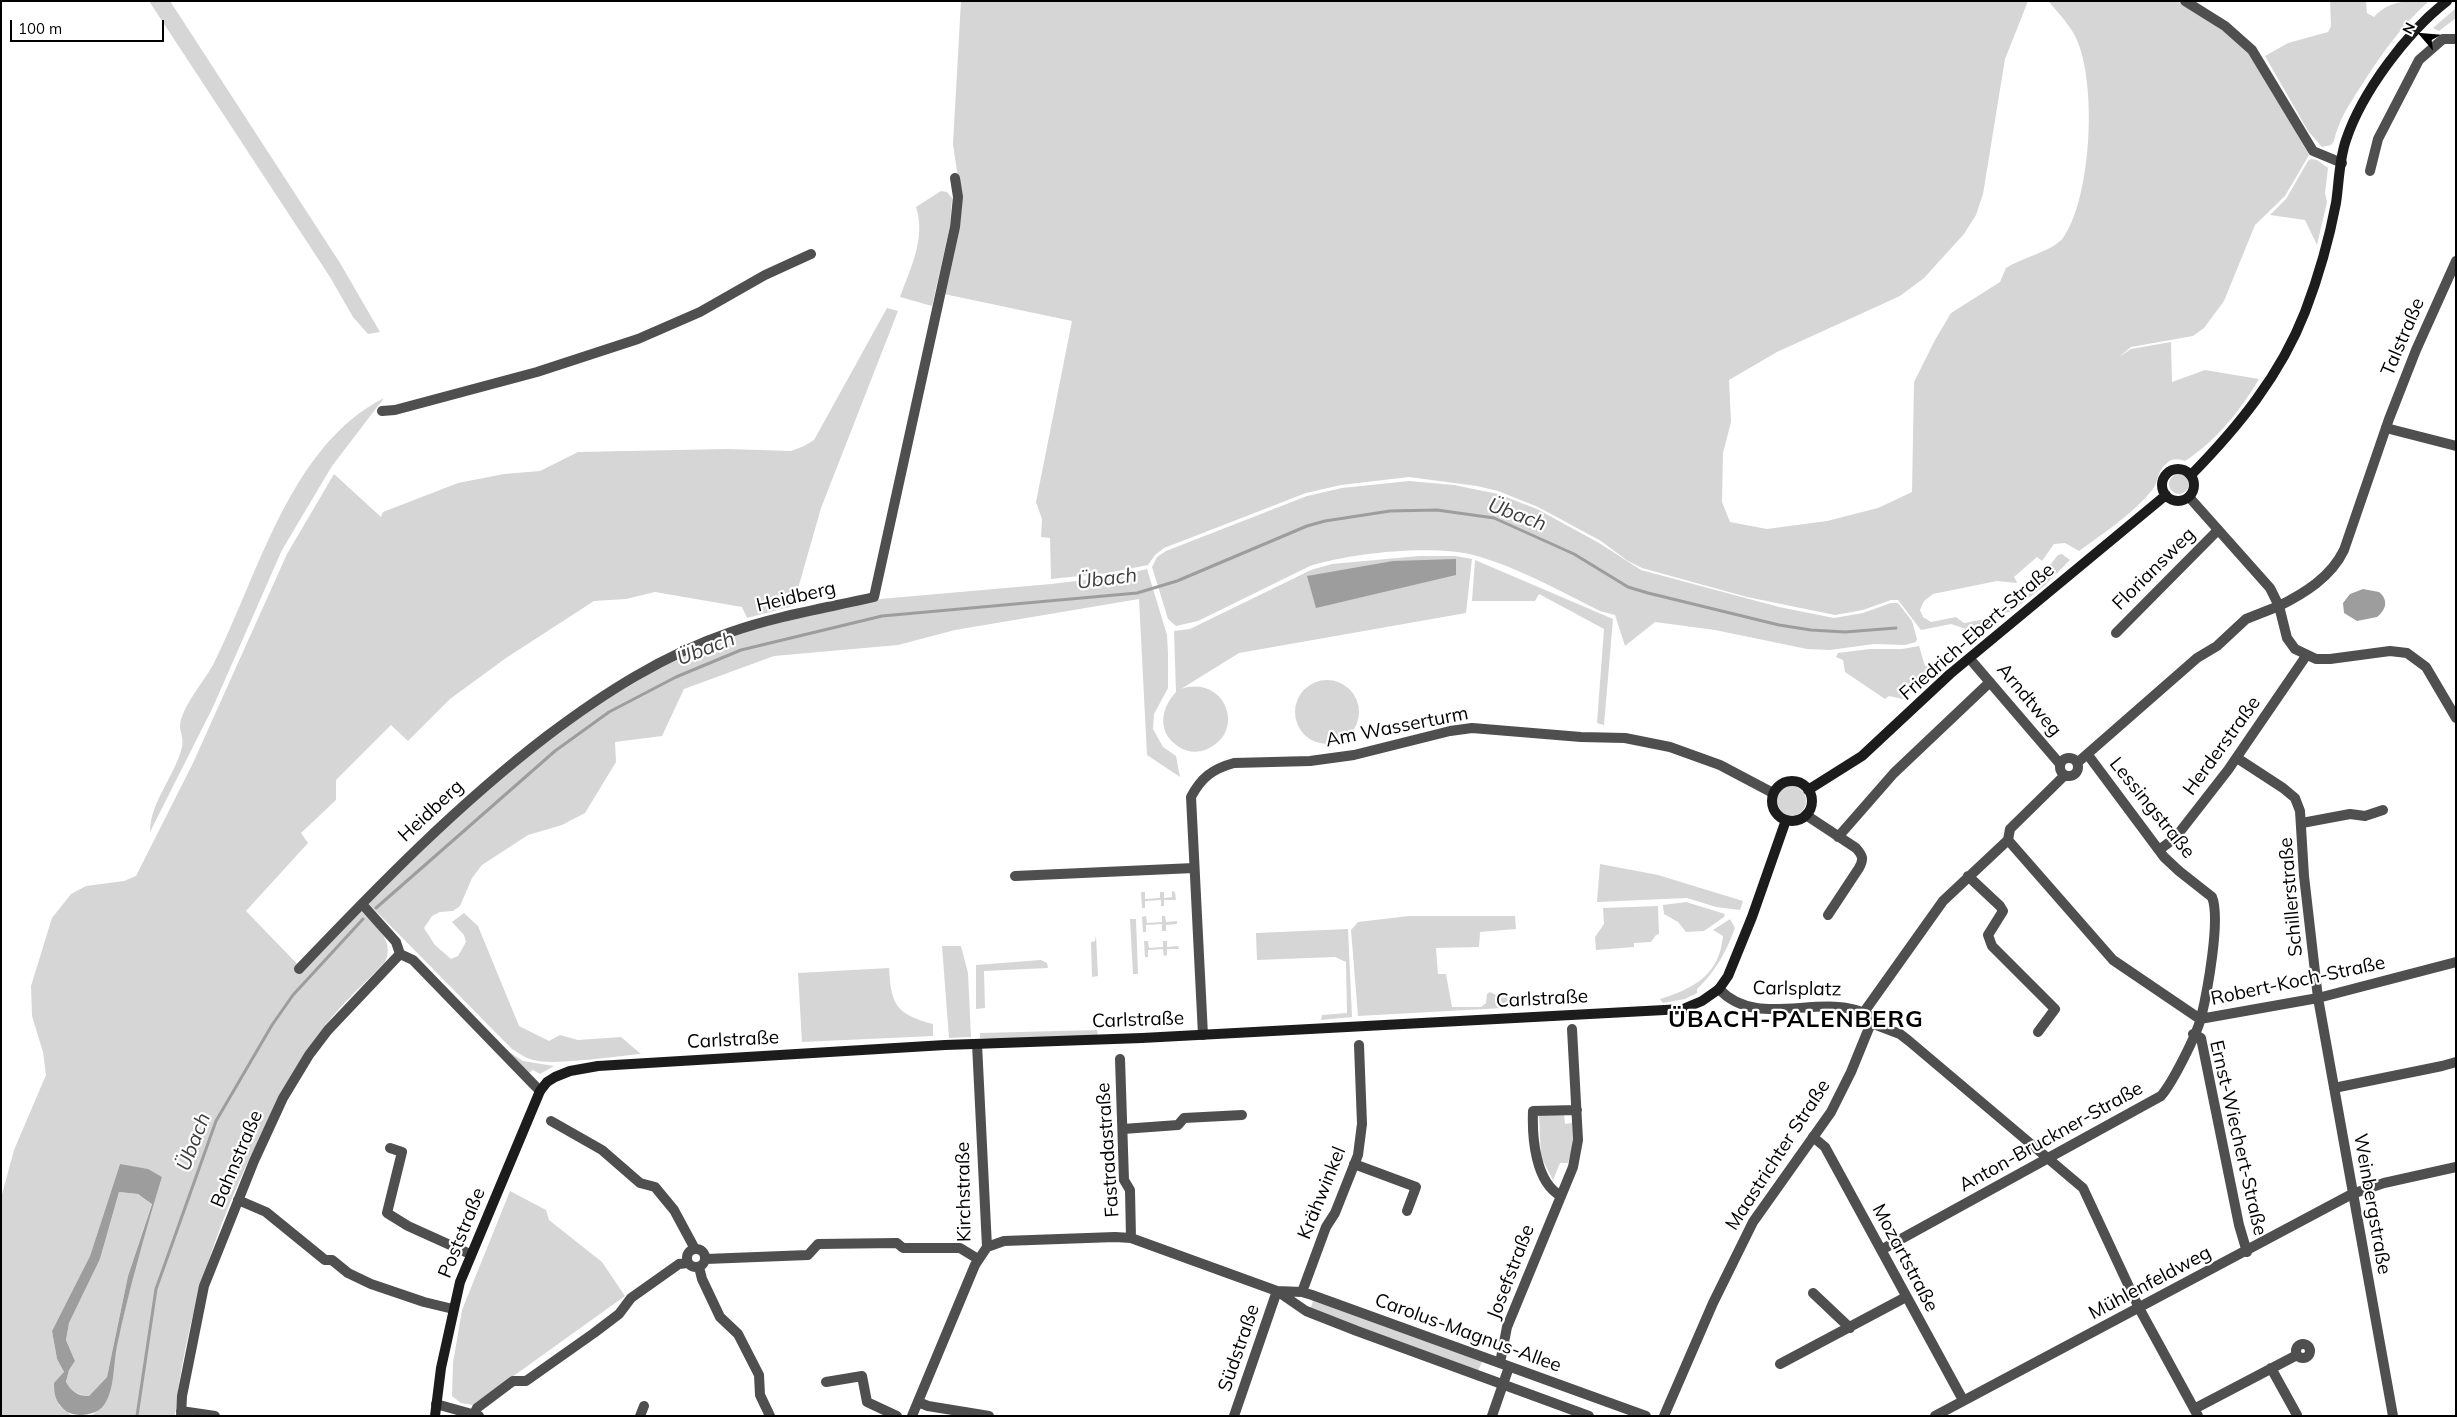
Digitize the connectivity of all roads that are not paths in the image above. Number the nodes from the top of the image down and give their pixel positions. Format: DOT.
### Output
graph roads {
  1 [pos="2185,1"];
  2 [pos="2447,1"];
  3 [pos="2456,39"];
  4 [pos="2342,162"];
  5 [pos="2370,171"];
  6 [pos="955,178"];
  7 [pos="811,254"];
  8 [pos="2456,261"];
  9 [pos="382,411"];
  10 [pos="2386,428"];
  11 [pos="2456,446"];
  12 [pos="2190,475"];
  13 [pos="2166,496"];
  14 [pos="2189,497"];
  15 [pos="2218,530"];
  16 [pos="2279,606"];
  17 [pos="2116,633"];
  18 [pos="2306,656"];
  19 [pos="1970,659"];
  20 [pos="1990,682"];
  21 [pos="2456,718"];
  22 [pos="2088,755"];
  23 [pos="2237,758"];
  24 [pos="2060,764"];
  25 [pos="2077,764"];
  26 [pos="2065,775"];
  27 [pos="1808,790"];
  28 [pos="1773,793"];
  29 [pos="2384,810"];
  30 [pos="1806,815"];
  31 [pos="1786,820"];
  32 [pos="2302,823"];
  33 [pos="1838,837"];
  34 [pos="2008,840"];
  35 [pos="2159,850"];
  36 [pos="1194,868"];
  37 [pos="1015,876"];
  38 [pos="1968,876"];
  39 [pos="362,904"];
  40 [pos="1828,915"];
  41 [pos="400,954"];
  42 [pos="2456,962"];
  43 [pos="299,969"];
  44 [pos="1719,989"];
  45 [pos="2318,998"];
  46 [pos="1864,1012"];
  47 [pos="2200,1019"];
  48 [pos="1872,1023"];
  49 [pos="1572,1030"];
  50 [pos="2038,1032"];
  51 [pos="2193,1034"];
  52 [pos="1203,1035"];
  53 [pos="977,1044"];
  54 [pos="1359,1045"];
  55 [pos="1120,1058"];
  56 [pos="2456,1062"];
  57 [pos="555,1077"];
  58 [pos="2334,1088"];
  59 [pos="540,1091"];
  60 [pos="1577,1110"];
  61 [pos="1242,1115"];
  62 [pos="551,1121"];
  63 [pos="1123,1129"];
  64 [pos="1812,1137"];
  65 [pos="390,1148"];
  66 [pos="2048,1159"];
  67 [pos="1354,1164"];
  68 [pos="2456,1167"];
  69 [pos="2352,1194"];
  70 [pos="1561,1196"];
  71 [pos="238,1200"];
  72 [pos="1407,1211"];
  73 [pos="1131,1238"];
  74 [pos="987,1247"];
  75 [pos="695,1249"];
  76 [pos="1881,1250"];
  77 [pos="2246,1252"];
  78 [pos="470,1254"];
  79 [pos="978,1259"];
  80 [pos="688,1263"];
  81 [pos="702,1263"];
  82 [pos="1277,1291"];
  83 [pos="1302,1292"];
  84 [pos="1813,1293"];
  85 [pos="1906,1296"];
  86 [pos="2139,1308"];
  87 [pos="453,1309"];
  88 [pos="1850,1328"];
  89 [pos="2296,1355"];
  90 [pos="1780,1364"];
  91 [pos="1505,1365"];
  92 [pos="2271,1368"];
  93 [pos="826,1382"];
  94 [pos="1504,1384"];
  95 [pos="1963,1400"];
  96 [pos="918,1402"];
  97 [pos="436,1404"];
  98 [pos="2196,1412"];
  99 [pos="181,1413"];
  100 [pos="476,1415"];
  101 [pos="2297,1415"];
  102 [pos="215,1416"];
  103 [pos="435,1416"];
  104 [pos="770,1416"];
  105 [pos="898,1416"];
  106 [pos="912,1416"];
  107 [pos="989,1416"];
  108 [pos="1234,1416"];
  109 [pos="1492,1416"];
  110 [pos="1589,1416"];
  111 [pos="1646,1416"];
  112 [pos="1664,1416"];
  113 [pos="1936,1416"];
  114 [pos="2393,1416"];
  1 -- 4 [label="street"];
  2 -- 4 [label="main road"];
  3 -- 5 [label="street"];
  4 -- 12 [label="main road"];
  6 -- 39 [label="street, Heidberg"];
  7 -- 9 [label="street"];
  8 -- 10 [label="street, Talstraße"];
  10 -- 11 [label="street"];
  10 -- 16 [label="street, Talstraße"];
  12 -- 13 [label="main road"];
  12 -- 14 [label="main road"];
  13 -- 14 [label="main road"];
  13 -- 19 [label="main road, Friedrich-Ebert-Straße"];
  14 -- 15 [label="street"];
  15 -- 16 [label="street"];
  15 -- 17 [label="street, Floriansweg"];
  16 -- 18 [label="street"];
  16 -- 22 [label="street, Talstraße"];
  18 -- 21 [label="street"];
  18 -- 23 [label="street, Herderstraße"];
  19 -- 20 [label="street, Arndtweg"];
  19 -- 27 [label="main road, Friedrich-Ebert-Straße"];
  20 -- 24 [label="street, Arndtweg"];
  20 -- 33 [label="street"];
  22 -- 25 [label="street, Talstraße"];
  22 -- 35 [label="street, Lessingstraße"];
  23 -- 32 [label="street, Schillerstraße"];
  23 -- 35 [label="street, Herderstraße"];
  24 -- 25 [label="street"];
  24 -- 26 [label="street"];
  25 -- 26 [label="street"];
  26 -- 34 [label="street"];
  27 -- 28 [label="main road"];
  27 -- 30 [label="main road"];
  28 -- 31 [label="main road"];
  28 -- 36 [label="street, Am Wasserturm"];
  29 -- 32 [label="street, Schillerstraße"];
  30 -- 31 [label="main road"];
  30 -- 33 [label="street"];
  31 -- 44 [label="main road"];
  32 -- 45 [label="street, Schillerstraße"];
  33 -- 40 [label="street"];
  34 -- 38 [label="street"];
  34 -- 47 [label="street, Robert-Koch-Straße"];
  35 -- 47 [label="street, Lessingstraße"];
  36 -- 37 [label="street"];
  36 -- 52 [label="street, Am Wasserturm"];
  38 -- 46 [label="street"];
  38 -- 50 [label="street"];
  39 -- 41 [label="street"];
  39 -- 43 [label="street, Heidberg"];
  41 -- 59 [label="street"];
  41 -- 71 [label="street, Bahnstraße"];
  42 -- 45 [label="street, Robert-Koch-Straße"];
  44 -- 46 [label="street, Carlsplatz"];
  44 -- 52 [label="main road, Carlstraße"];
  45 -- 47 [label="street, Robert-Koch-Straße"];
  45 -- 58 [label="street, Weinbergstraße"];
  46 -- 48 [label="street, Carlsplatz"];
  47 -- 51 [label="street, Anton-Bruckner-Straße"];
  48 -- 64 [label="street, Maastrichter Straße"];
  48 -- 66 [label="street"];
  49 -- 60 [label="street, Josefstraße"];
  51 -- 66 [label="street, Anton-Bruckner-Straße"];
  51 -- 77 [label="street, Ernst-Wiechert-Straße"];
  52 -- 53 [label="main road, Carlstraße"];
  53 -- 57 [label="main road, Carlstraße"];
  53 -- 74 [label="street, Kirchstraße"];
  54 -- 67 [label="street, Krähwinkel"];
  55 -- 63 [label="street, Fastradastraße"];
  56 -- 58 [label="street"];
  57 -- 59 [label="main road, Poststraße"];
  58 -- 69 [label="street, Weinbergstraße"];
  59 -- 78 [label="main road, Poststraße"];
  60 -- 70 [label="street, Josefstraße"];
  60 -- 70 [label="street"];
  61 -- 63 [label="street"];
  62 -- 75 [label="street"];
  63 -- 73 [label="street, Fastradastraße"];
  64 -- 76 [label="street, Mozartstraße"];
  64 -- 112 [label="street, Maastrichter Straße"];
  65 -- 78 [label="street"];
  66 -- 76 [label="street, Anton-Bruckner-Straße"];
  66 -- 86 [label="street"];
  67 -- 72 [label="street"];
  67 -- 83 [label="street, Krähwinkel"];
  68 -- 69 [label="street, Mühlenfeldweg"];
  69 -- 77 [label="street, Mühlenfeldweg"];
  69 -- 114 [label="street, Weinbergstraße"];
  70 -- 91 [label="street, Josefstraße"];
  71 -- 87 [label="street"];
  71 -- 99 [label="street, Bahnstraße"];
  73 -- 74 [label="street, Carolus-Magnus-Allee"];
  73 -- 82 [label="street, Carolus-Magnus-Allee"];
  74 -- 79 [label="street, Kirchstraße"];
  75 -- 80 [label="street"];
  75 -- 81 [label="street"];
  76 -- 85 [label="street, Mozartstraße"];
  77 -- 86 [label="street, Mühlenfeldweg"];
  78 -- 87 [label="main road, Poststraße"];
  79 -- 81 [label="street"];
  79 -- 96 [label="street, Kirchstraße"];
  80 -- 81 [label="street"];
  80 -- 100 [label="street"];
  81 -- 104 [label="street"];
  82 -- 83 [label="street, Carolus-Magnus-Allee"];
  82 -- 94 [label="street, Carolus-Magnus-Allee"];
  82 -- 108 [label="street, Südstraße"];
  83 -- 91 [label="street, Carolus-Magnus-Allee"];
  84 -- 88 [label="street"];
  85 -- 88 [label="street"];
  85 -- 95 [label="street, Mozartstraße"];
  86 -- 95 [label="street, Mühlenfeldweg"];
  86 -- 98 [label="street"];
  87 -- 97 [label="main road, Poststraße"];
  88 -- 90 [label="street"];
  89 -- 92 [label="street"];
  91 -- 94 [label="street, Josefstraße"];
  91 -- 111 [label="street, Carolus-Magnus-Allee"];
  92 -- 98 [label="street"];
  92 -- 101 [label="street"];
  93 -- 105 [label="street"];
  94 -- 109 [label="street, Josefstraße"];
  94 -- 110 [label="street, Carolus-Magnus-Allee"];
  95 -- 113 [label="street, Mühlenfeldweg"];
  96 -- 106 [label="street, Kirchstraße"];
  96 -- 107 [label="street"];
  97 -- 100 [label="street"];
  97 -- 103 [label="main road, Poststraße"];
  99 -- 102 [label="street"];
}
